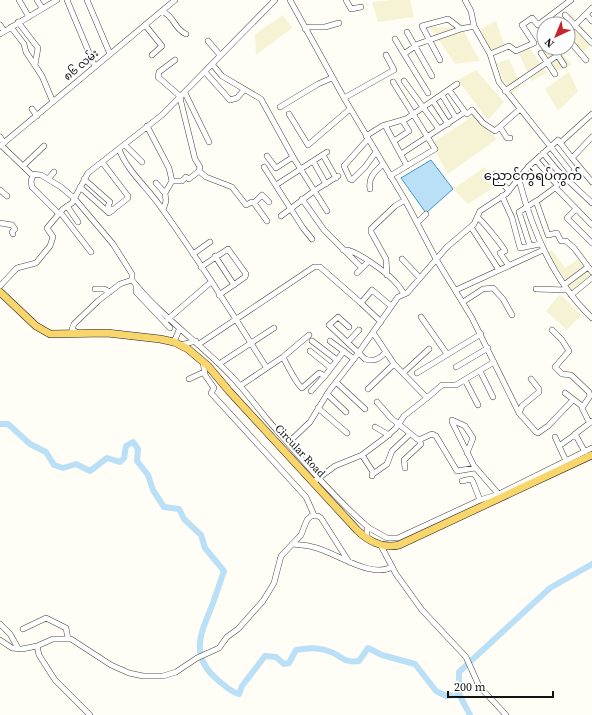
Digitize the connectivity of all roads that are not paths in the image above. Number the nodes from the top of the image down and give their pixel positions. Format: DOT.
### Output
graph roads {
  1 [pos="18,0"];
  2 [pos="37,0"];
  3 [pos="57,0"];
  4 [pos="67,0"];
  5 [pos="87,0"];
  6 [pos="175,0"];
  7 [pos="275,0"];
  8 [pos="290,0"];
  9 [pos="346,0"];
  10 [pos="465,0"];
  11 [pos="571,0"];
  12 [pos="361,6"];
  13 [pos="42,8"];
  14 [pos="592,8"];
  15 [pos="162,11"];
  16 [pos="586,14"];
  17 [pos="552,16"];
  18 [pos="28,17"];
  19 [pos="592,21"];
  20 [pos="18,22"];
  21 [pos="339,23"];
  22 [pos="536,23"];
  23 [pos="576,24"];
  24 [pos="0,25"];
  25 [pos="145,25"];
  26 [pos="474,26"];
  27 [pos="576,26"];
  28 [pos="11,27"];
  29 [pos="305,29"];
  30 [pos="461,29"];
  31 [pos="2,32"];
  32 [pos="407,32"];
  33 [pos="186,34"];
  34 [pos="395,39"];
  35 [pos="208,41"];
  36 [pos="429,41"];
  37 [pos="592,43"];
  38 [pos="415,46"];
  39 [pos="576,48"];
  40 [pos="110,54"];
  41 [pos="404,54"];
  42 [pos="490,54"];
  43 [pos="152,55"];
  44 [pos="220,55"];
  45 [pos="386,56"];
  46 [pos="543,56"];
  47 [pos="556,56"];
  48 [pos="559,56"];
  49 [pos="175,60"];
  50 [pos="440,60"];
  51 [pos="586,60"];
  52 [pos="547,62"];
  53 [pos="212,64"];
  54 [pos="35,65"];
  55 [pos="564,65"];
  56 [pos="95,67"];
  57 [pos="205,72"];
  58 [pos="555,74"];
  59 [pos="432,76"];
  60 [pos="332,78"];
  61 [pos="404,81"];
  62 [pos="394,82"];
  63 [pos="457,84"];
  64 [pos="244,90"];
  65 [pos="449,90"];
  66 [pos="505,91"];
  67 [pos="185,93"];
  68 [pos="428,93"];
  69 [pos="442,95"];
  70 [pos="180,98"];
  71 [pos="344,98"];
  72 [pos="433,101"];
  73 [pos="53,102"];
  74 [pos="280,107"];
  75 [pos="424,108"];
  76 [pos="32,109"];
  77 [pos="350,109"];
  78 [pos="520,109"];
  79 [pos="465,112"];
  80 [pos="289,114"];
  81 [pos="414,114"];
  82 [pos="592,114"];
  83 [pos="37,116"];
  84 [pos="456,118"];
  85 [pos="402,120"];
  86 [pos="448,124"];
  87 [pos="385,125"];
  88 [pos="147,126"];
  89 [pos="500,127"];
  90 [pos="439,129"];
  91 [pos="0,137"];
  92 [pos="367,137"];
  93 [pos="427,137"];
  94 [pos="592,137"];
  95 [pos="510,138"];
  96 [pos="394,141"];
  97 [pos="209,142"];
  98 [pos="560,143"];
  99 [pos="2,145"];
  100 [pos="125,145"];
  101 [pos="44,146"];
  102 [pos="550,147"];
  103 [pos="119,149"];
  104 [pos="376,152"];
  105 [pos="543,152"];
  106 [pos="401,154"];
  107 [pos="267,156"];
  108 [pos="294,157"];
  109 [pos="572,158"];
  110 [pos="536,160"];
  111 [pos="313,161"];
  112 [pos="102,162"];
  113 [pos="142,162"];
  114 [pos="383,164"];
  115 [pos="576,164"];
  116 [pos="23,166"];
  117 [pos="407,166"];
  118 [pos="264,167"];
  119 [pos="301,168"];
  120 [pos="569,170"];
  121 [pos="198,171"];
  122 [pos="54,172"];
  123 [pos="495,174"];
  124 [pos="33,175"];
  125 [pos="390,176"];
  126 [pos="563,176"];
  127 [pos="48,179"];
  128 [pos="84,179"];
  129 [pos="519,180"];
  130 [pos="172,181"];
  131 [pos="592,182"];
  132 [pos="156,183"];
  133 [pos="326,184"];
  134 [pos="276,185"];
  135 [pos="80,187"];
  136 [pos="556,187"];
  137 [pos="370,189"];
  138 [pos="0,190"];
  139 [pos="314,191"];
  140 [pos="509,191"];
  141 [pos="165,193"];
  142 [pos="7,196"];
  143 [pos="502,196"];
  144 [pos="75,199"];
  145 [pos="302,199"];
  146 [pos="406,200"];
  147 [pos="537,201"];
  148 [pos="269,202"];
  149 [pos="254,203"];
  150 [pos="592,203"];
  151 [pos="67,206"];
  152 [pos="527,206"];
  153 [pos="290,208"];
  154 [pos="576,209"];
  155 [pos="163,210"];
  156 [pos="112,211"];
  157 [pos="327,211"];
  158 [pos="59,213"];
  159 [pos="426,214"];
  160 [pos="281,216"];
  161 [pos="478,217"];
  162 [pos="267,220"];
  163 [pos="78,222"];
  164 [pos="418,222"];
  165 [pos="0,223"];
  166 [pos="592,225"];
  167 [pos="471,227"];
  168 [pos="13,234"];
  169 [pos="312,239"];
  170 [pos="210,242"];
  171 [pos="592,243"];
  172 [pos="540,244"];
  173 [pos="530,246"];
  174 [pos="343,250"];
  175 [pos="543,250"];
  176 [pos="91,252"];
  177 [pos="193,254"];
  178 [pos="216,256"];
  179 [pos="436,258"];
  180 [pos="402,259"];
  181 [pos="368,262"];
  182 [pos="509,266"];
  183 [pos="201,267"];
  184 [pos="588,267"];
  185 [pos="362,268"];
  186 [pos="499,270"];
  187 [pos="592,272"];
  188 [pos="357,273"];
  189 [pos="387,275"];
  190 [pos="420,278"];
  191 [pos="592,278"];
  192 [pos="132,280"];
  193 [pos="211,282"];
  194 [pos="136,285"];
  195 [pos="234,285"];
  196 [pos="0,286"];
  197 [pos="565,287"];
  198 [pos="95,289"];
  199 [pos="536,289"];
  200 [pos="456,290"];
  201 [pos="0,292"];
  202 [pos="110,292"];
  203 [pos="404,294"];
  204 [pos="219,295"];
  205 [pos="571,295"];
  206 [pos="463,302"];
  207 [pos="361,303"];
  208 [pos="391,306"];
  209 [pos="512,315"];
  210 [pos="591,315"];
  211 [pos="421,318"];
  212 [pos="168,319"];
  213 [pos="235,320"];
  214 [pos="381,322"];
  215 [pos="349,327"];
  216 [pos="170,328"];
  217 [pos="274,328"];
  218 [pos="180,330"];
  219 [pos="359,330"];
  220 [pos="552,330"];
  221 [pos="78,333"];
  222 [pos="374,334"];
  223 [pos="481,334"];
  224 [pos="309,335"];
  225 [pos="312,341"];
  226 [pos="330,341"];
  227 [pos="348,342"];
  228 [pos="197,343"];
  229 [pos="251,343"];
  230 [pos="178,344"];
  231 [pos="488,348"];
  232 [pos="429,349"];
  233 [pos="310,351"];
  234 [pos="344,351"];
  235 [pos="359,352"];
  236 [pos="386,352"];
  237 [pos="446,354"];
  238 [pos="283,357"];
  239 [pos="354,359"];
  240 [pos="337,360"];
  241 [pos="203,362"];
  242 [pos="494,362"];
  243 [pos="219,364"];
  244 [pos="394,364"];
  245 [pos="456,366"];
  246 [pos="266,367"];
  247 [pos="331,368"];
  248 [pos="480,371"];
  249 [pos="204,372"];
  250 [pos="403,372"];
  251 [pos="417,373"];
  252 [pos="325,376"];
  253 [pos="189,379"];
  254 [pos="530,379"];
  255 [pos="465,380"];
  256 [pos="336,382"];
  257 [pos="240,386"];
  258 [pos="368,389"];
  259 [pos="311,392"];
  260 [pos="327,394"];
  261 [pos="564,394"];
  262 [pos="493,397"];
  263 [pos="427,398"];
  264 [pos="573,400"];
  265 [pos="377,402"];
  266 [pos="478,405"];
  267 [pos="582,406"];
  268 [pos="318,408"];
  269 [pos="365,409"];
  270 [pos="346,412"];
  271 [pos="519,414"];
  272 [pos="591,422"];
  273 [pos="398,425"];
  274 [pos="375,427"];
  275 [pos="347,433"];
  276 [pos="410,434"];
  277 [pos="576,434"];
  278 [pos="389,435"];
  279 [pos="555,437"];
  280 [pos="419,440"];
  281 [pos="288,443"];
  282 [pos="559,446"];
  283 [pos="592,448"];
  284 [pos="467,452"];
  285 [pos="585,452"];
  286 [pos="362,454"];
  287 [pos="592,455"];
  288 [pos="566,461"];
  289 [pos="405,468"];
  290 [pos="476,468"];
  291 [pos="316,480"];
  292 [pos="462,481"];
  293 [pos="500,496"];
  294 [pos="480,500"];
  295 [pos="314,515"];
  296 [pos="369,528"];
  297 [pos="367,539"];
  298 [pos="292,544"];
  299 [pos="380,544"];
  300 [pos="349,562"];
  301 [pos="392,567"];
  302 [pos="0,624"];
  303 [pos="23,629"];
  304 [pos="68,639"];
  305 [pos="0,640"];
  306 [pos="37,646"];
  307 [pos="18,648"];
  308 [pos="90,715"];
  309 [pos="506,715"];
  1 -- 18 [label="street"];
  2 -- 13 [label="street"];
  3 -- 13 [label="street"];
  4 -- 56 [label="street"];
  5 -- 40 [label="street"];
  6 -- 15 [label="street, ၈၆ လမ်း"];
  7 -- 44 [label="street"];
  8 -- 29 [label="street"];
  9 -- 12 [label="street"];
  10 -- 26 [label="street"];
  11 -- 17 [label="street"];
  13 -- 18 [label="street"];
  14 -- 16 [label="street"];
  15 -- 25 [label="street, ၈၆ လမ်း"];
  15 -- 33 [label="street"];
  16 -- 19 [label="street"];
  16 -- 23 [label="street"];
  18 -- 20 [label="street"];
  20 -- 28 [label="street"];
  20 -- 54 [label="street"];
  21 -- 29 [label="street"];
  22 -- 42 [label="street"];
  24 -- 31 [label="street"];
  25 -- 40 [label="street, ၈၆ လမ်း"];
  25 -- 43 [label="street"];
  26 -- 30 [label="street"];
  26 -- 42 [label="street"];
  27 -- 37 [label="street"];
  28 -- 31 [label="street"];
  28 -- 54 [label="street"];
  29 -- 60 [label="street"];
  30 -- 36 [label="street"];
  30 -- 36 [label="street"];
  32 -- 38 [label="street"];
  34 -- 41 [label="street"];
  35 -- 44 [label="street"];
  36 -- 38 [label="street"];
  36 -- 50 [label="street"];
  38 -- 41 [label="street"];
  38 -- 59 [label="street"];
  39 -- 51 [label="street"];
  40 -- 56 [label="street, ၈၆ လမ်း"];
  41 -- 68 [label="street"];
  42 -- 66 [label="street"];
  44 -- 53 [label="street"];
  45 -- 71 [label="street"];
  46 -- 52 [label="street"];
  47 -- 52 [label="street"];
  48 -- 55 [label="street"];
  49 -- 70 [label="street"];
  52 -- 58 [label="street"];
  52 -- 66 [label="street"];
  53 -- 57 [label="street"];
  53 -- 64 [label="street"];
  54 -- 73 [label="street"];
  56 -- 73 [label="street, ၈၆ လမ်း"];
  57 -- 64 [label="street"];
  57 -- 67 [label="street"];
  60 -- 71 [label="street"];
  60 -- 74 [label="street"];
  61 -- 75 [label="street"];
  62 -- 81 [label="street"];
  63 -- 65 [label="street"];
  64 -- 108 [label="street"];
  65 -- 69 [label="street"];
  65 -- 79 [label="street"];
  66 -- 78 [label="street"];
  67 -- 70 [label="street"];
  67 -- 97 [label="street"];
  69 -- 72 [label="street"];
  69 -- 84 [label="street"];
  70 -- 88 [label="street"];
  70 -- 121 [label="street"];
  71 -- 77 [label="street"];
  72 -- 75 [label="street"];
  72 -- 86 [label="street"];
  73 -- 83 [label="street, ၈၆ လမ်း"];
  75 -- 81 [label="street"];
  75 -- 90 [label="street"];
  76 -- 83 [label="street"];
  77 -- 80 [label="street"];
  77 -- 92 [label="street"];
  78 -- 89 [label="street"];
  78 -- 102 [label="street"];
  79 -- 84 [label="street"];
  79 -- 89 [label="street"];
  81 -- 85 [label="street"];
  81 -- 93 [label="street"];
  82 -- 98 [label="street"];
  83 -- 99 [label="street, ၈၆ လမ်း"];
  84 -- 86 [label="street"];
  85 -- 87 [label="street"];
  85 -- 96 [label="street"];
  86 -- 90 [label="street"];
  87 -- 92 [label="street"];
  87 -- 96 [label="street"];
  88 -- 100 [label="street"];
  88 -- 130 [label="street"];
  89 -- 95 [label="street"];
  90 -- 93 [label="street"];
  91 -- 99 [label="street"];
  92 -- 104 [label="street"];
  92 -- 104 [label="street"];
  93 -- 106 [label="street"];
  93 -- 117 [label="street"];
  94 -- 109 [label="street"];
  96 -- 106 [label="street"];
  98 -- 102 [label="street"];
  98 -- 109 [label="street"];
  99 -- 116 [label="street"];
  100 -- 103 [label="street"];
  100 -- 113 [label="street"];
  101 -- 116 [label="street"];
  102 -- 105 [label="street"];
  102 -- 120 [label="street"];
  103 -- 112 [label="street"];
  103 -- 155 [label="street"];
  104 -- 114 [label="street"];
  105 -- 110 [label="street"];
  105 -- 126 [label="street"];
  106 -- 117 [label="street"];
  107 -- 108 [label="street"];
  108 -- 119 [label="street"];
  109 -- 115 [label="street"];
  110 -- 129 [label="street"];
  110 -- 136 [label="street"];
  111 -- 119 [label="street"];
  111 -- 133 [label="street"];
  111 -- 133 [label="street"];
  112 -- 128 [label="street"];
  112 -- 156 [label="street"];
  114 -- 125 [label="street"];
  114 -- 137 [label="street"];
  115 -- 120 [label="street"];
  115 -- 131 [label="street"];
  116 -- 124 [label="street"];
  117 -- 125 [label="street"];
  118 -- 134 [label="street"];
  119 -- 134 [label="street"];
  119 -- 139 [label="street"];
  120 -- 126 [label="street"];
  121 -- 130 [label="street"];
  121 -- 149 [label="street"];
  122 -- 127 [label="street"];
  123 -- 140 [label="street"];
  124 -- 127 [label="street"];
  124 -- 158 [label="street"];
  125 -- 146 [label="street"];
  126 -- 150 [label="street"];
  127 -- 144 [label="street"];
  128 -- 135 [label="street"];
  128 -- 156 [label="street"];
  129 -- 140 [label="street"];
  129 -- 152 [label="street"];
  130 -- 141 [label="street"];
  132 -- 141 [label="street"];
  133 -- 139 [label="street"];
  134 -- 153 [label="street"];
  135 -- 144 [label="street"];
  135 -- 156 [label="street"];
  136 -- 147 [label="street"];
  136 -- 154 [label="street"];
  138 -- 142 [label="street"];
  139 -- 145 [label="street"];
  139 -- 157 [label="street"];
  140 -- 143 [label="street"];
  141 -- 155 [label="street"];
  143 -- 161 [label="street"];
  143 -- 173 [label="street"];
  144 -- 151 [label="street"];
  144 -- 192 [label="street"];
  145 -- 153 [label="street"];
  145 -- 174 [label="street"];
  146 -- 164 [label="street"];
  146 -- 189 [label="street"];
  147 -- 152 [label="street"];
  147 -- 184 [label="street"];
  148 -- 149 [label="street"];
  149 -- 162 [label="street"];
  151 -- 158 [label="street"];
  151 -- 163 [label="street"];
  152 -- 172 [label="street"];
  152 -- 173 [label="street"];
  153 -- 160 [label="street"];
  153 -- 169 [label="street"];
  154 -- 166 [label="street"];
  154 -- 171 [label="street"];
  155 -- 177 [label="street"];
  158 -- 176 [label="street"];
  158 -- 196 [label="street"];
  159 -- 164 [label="street"];
  161 -- 167 [label="street"];
  161 -- 182 [label="street"];
  164 -- 179 [label="street"];
  165 -- 168 [label="street"];
  167 -- 179 [label="street"];
  167 -- 186 [label="street"];
  170 -- 177 [label="street"];
  172 -- 173 [label="street"];
  172 -- 175 [label="street"];
  174 -- 181 [label="street"];
  174 -- 185 [label="street"];
  175 -- 182 [label="street"];
  175 -- 197 [label="street"];
  177 -- 183 [label="street"];
  178 -- 183 [label="street"];
  178 -- 195 [label="street"];
  178 -- 195 [label="street"];
  179 -- 190 [label="street"];
  179 -- 200 [label="street"];
  180 -- 190 [label="street"];
  181 -- 185 [label="street"];
  181 -- 189 [label="street"];
  182 -- 186 [label="street"];
  183 -- 193 [label="street"];
  184 -- 187 [label="street"];
  184 -- 197 [label="street"];
  185 -- 188 [label="street"];
  186 -- 200 [label="street"];
  189 -- 203 [label="street"];
  190 -- 203 [label="street"];
  191 -- 205 [label="street"];
  192 -- 194 [label="street"];
  192 -- 202 [label="street"];
  193 -- 204 [label="street"];
  193 -- 212 [label="street"];
  194 -- 212 [label="street"];
  194 -- 216 [label="street"];
  195 -- 204 [label="street"];
  197 -- 199 [label="street"];
  197 -- 205 [label="street"];
  198 -- 202 [label="street"];
  200 -- 206 [label="street"];
  201 -- 221 [label="main road, Circular Road"];
  202 -- 221 [label="street"];
  203 -- 208 [label="street"];
  204 -- 213 [label="street"];
  205 -- 210 [label="street"];
  206 -- 209 [label="street"];
  206 -- 223 [label="street"];
  207 -- 208 [label="street"];
  207 -- 213 [label="street"];
  207 -- 214 [label="street"];
  208 -- 214 [label="street"];
  211 -- 237 [label="street"];
  212 -- 218 [label="street"];
  213 -- 228 [label="street"];
  213 -- 229 [label="street"];
  214 -- 222 [label="street"];
  215 -- 227 [label="street"];
  217 -- 229 [label="street"];
  218 -- 228 [label="street"];
  218 -- 230 [label="street"];
  219 -- 227 [label="street"];
  220 -- 267 [label="street"];
  221 -- 230 [label="main road, Circular Road"];
  222 -- 235 [label="street"];
  222 -- 236 [label="street"];
  223 -- 231 [label="street"];
  223 -- 237 [label="street"];
  224 -- 238 [label="street"];
  225 -- 240 [label="street"];
  226 -- 234 [label="street"];
  227 -- 235 [label="street"];
  228 -- 230 [label="street"];
  228 -- 243 [label="street"];
  229 -- 243 [label="street"];
  229 -- 246 [label="street"];
  230 -- 241 [label="main road, Circular Road"];
  231 -- 242 [label="street"];
  231 -- 245 [label="street"];
  232 -- 250 [label="street"];
  233 -- 247 [label="street"];
  234 -- 239 [label="street"];
  234 -- 240 [label="street"];
  235 -- 236 [label="street"];
  235 -- 239 [label="street"];
  236 -- 244 [label="street"];
  237 -- 251 [label="street"];
  238 -- 246 [label="street"];
  238 -- 252 [label="street"];
  239 -- 256 [label="street"];
  240 -- 247 [label="street"];
  241 -- 249 [label="street"];
  241 -- 291 [label="main road, Circular Road"];
  242 -- 248 [label="street"];
  242 -- 271 [label="street"];
  243 -- 257 [label="street"];
  244 -- 250 [label="street"];
  244 -- 258 [label="street"];
  246 -- 257 [label="street"];
  247 -- 252 [label="street"];
  248 -- 255 [label="street"];
  248 -- 262 [label="street"];
  249 -- 253 [label="street"];
  249 -- 295 [label="street"];
  250 -- 263 [label="street"];
  252 -- 259 [label="street"];
  254 -- 271 [label="street"];
  255 -- 263 [label="street"];
  255 -- 266 [label="street"];
  256 -- 260 [label="street"];
  256 -- 269 [label="street"];
  257 -- 281 [label="street"];
  260 -- 268 [label="street"];
  260 -- 270 [label="street"];
  261 -- 264 [label="street"];
  263 -- 273 [label="street"];
  264 -- 267 [label="street"];
  264 -- 271 [label="street"];
  265 -- 273 [label="street"];
  267 -- 272 [label="street"];
  268 -- 275 [label="street"];
  268 -- 281 [label="street"];
  272 -- 277 [label="street"];
  273 -- 276 [label="street"];
  273 -- 278 [label="street"];
  274 -- 278 [label="street"];
  276 -- 280 [label="street"];
  276 -- 286 [label="street"];
  277 -- 282 [label="street"];
  277 -- 285 [label="street"];
  278 -- 286 [label="street"];
  279 -- 282 [label="street"];
  280 -- 289 [label="street"];
  280 -- 290 [label="street"];
  281 -- 291 [label="street"];
  282 -- 288 [label="street"];
  283 -- 285 [label="street"];
  284 -- 284 [label="street"];
  284 -- 290 [label="street"];
  285 -- 288 [label="street"];
  286 -- 291 [label="street"];
  287 -- 293 [label="main road, Circular Road"];
  288 -- 293 [label="street"];
  290 -- 293 [label="street"];
  291 -- 296 [label="street"];
  291 -- 297 [label="main road, Circular Road"];
  292 -- 294 [label="street"];
  293 -- 294 [label="street"];
  293 -- 299 [label="main road, Circular Road"];
  294 -- 296 [label="street"];
  295 -- 298 [label="street"];
  295 -- 300 [label="street"];
  296 -- 297 [label="street"];
  297 -- 299 [label="main road, Circular Road"];
  298 -- 300 [label="street"];
  298 -- 304 [label="street"];
  299 -- 301 [label="street"];
  300 -- 301 [label="street"];
  301 -- 309 [label="street"];
  302 -- 307 [label="street"];
  303 -- 304 [label="street"];
  304 -- 306 [label="street"];
  305 -- 307 [label="street"];
  306 -- 307 [label="street"];
  306 -- 308 [label="street"];
}
